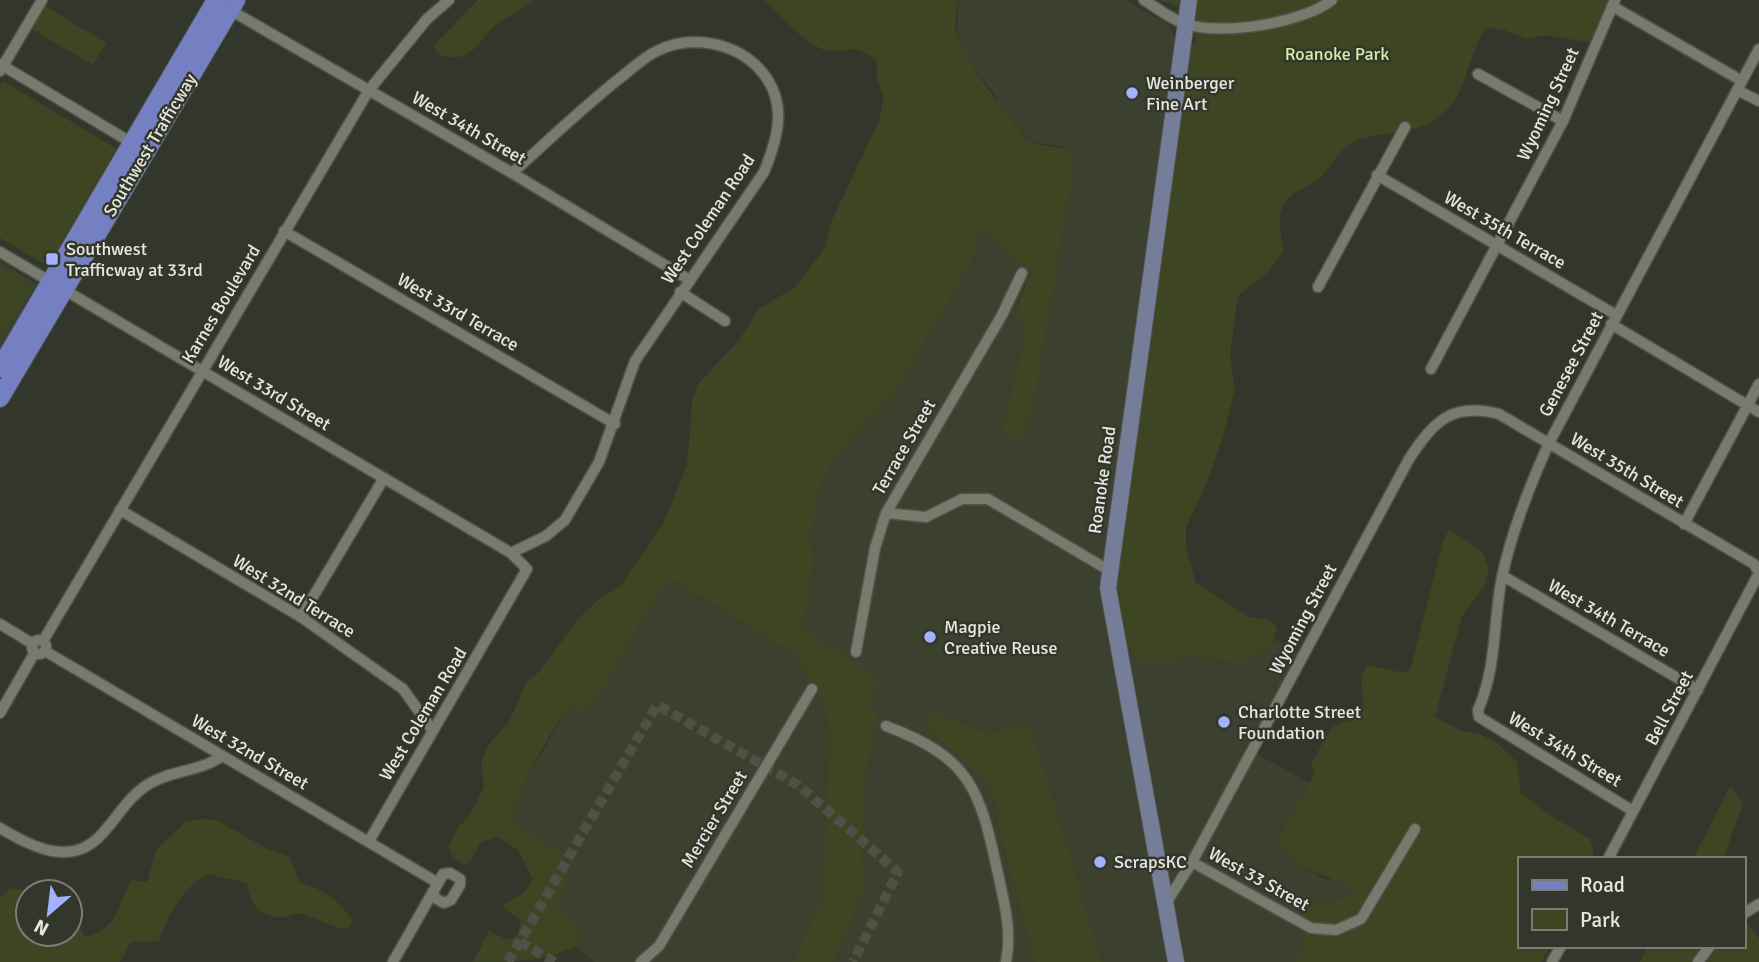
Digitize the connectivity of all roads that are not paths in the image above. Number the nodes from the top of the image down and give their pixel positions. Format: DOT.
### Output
graph roads {
  1 [pos="42,0"];
  2 [pos="449,0"];
  3 [pos="1144,0"];
  4 [pos="1189,0"];
  5 [pos="1332,0"];
  6 [pos="228,3"];
  7 [pos="1614,3"];
  8 [pos="1186,24"];
  9 [pos="1759,49"];
  10 [pos="1,67"];
  11 [pos="1478,74"];
  12 [pos="1740,85"];
  13 [pos="369,90"];
  14 [pos="1759,101"];
  15 [pos="1563,121"];
  16 [pos="1405,127"];
  17 [pos="132,143"];
  18 [pos="512,173"];
  19 [pos="1377,175"];
  20 [pos="284,231"];
  21 [pos="1497,245"];
  22 [pos="0,252"];
  23 [pos="1022,273"];
  24 [pos="688,279"];
  25 [pos="57,286"];
  26 [pos="1318,287"];
  27 [pos="680,292"];
  28 [pos="1614,320"];
  29 [pos="725,321"];
  30 [pos="0,368"];
  31 [pos="1431,369"];
  32 [pos="202,370"];
  33 [pos="1759,384"];
  34 [pos="0,398"];
  35 [pos="1748,405"];
  36 [pos="1759,412"];
  37 [pos="615,424"];
  38 [pos="1549,443"];
  39 [pos="1409,459"];
  40 [pos="384,478"];
  41 [pos="120,510"];
  42 [pos="886,513"];
  43 [pos="1684,524"];
  44 [pos="511,553"];
  45 [pos="527,569"];
  46 [pos="1110,571"];
  47 [pos="1759,573"];
  48 [pos="1503,576"];
  49 [pos="301,617"];
  50 [pos="0,624"];
  51 [pos="39,647"];
  52 [pos="856,652"];
  53 [pos="812,689"];
  54 [pos="1698,690"];
  55 [pos="0,713"];
  56 [pos="1479,717"];
  57 [pos="886,726"];
  58 [pos="433,731"];
  59 [pos="222,756"];
  60 [pos="1633,811"];
  61 [pos="0,828"];
  62 [pos="1415,829"];
  63 [pos="369,841"];
  64 [pos="1609,857"];
  65 [pos="1192,862"];
  66 [pos="1166,905"];
  67 [pos="393,962"];
  68 [pos="641,962"];
  69 [pos="1006,962"];
  70 [pos="1176,962"];
  1 -- 10 [label="street"];
  2 -- 13 [label="street, Karnes Boulevard"];
  3 -- 8 [label="street"];
  4 -- 8 [label="street, Roanoke Road"];
  5 -- 8 [label="street"];
  6 -- 13 [label="street, West 34th Street"];
  6 -- 17 [label="main road, Southwest Trafficway"];
  6 -- 25 [label="main road, Southwest Trafficway"];
  7 -- 12 [label="street"];
  7 -- 15 [label="street, Wyoming Street"];
  8 -- 46 [label="street, Roanoke Road"];
  9 -- 12 [label="street, Genesee Street"];
  10 -- 17 [label="street"];
  11 -- 15 [label="street"];
  12 -- 14 [label="street"];
  12 -- 28 [label="street, Genesee Street"];
  13 -- 18 [label="street, West 34th Street"];
  13 -- 20 [label="street, Karnes Boulevard"];
  15 -- 21 [label="street, Wyoming Street"];
  16 -- 19 [label="street"];
  17 -- 25 [label="main road, Southwest Trafficway"];
  18 -- 24 [label="street, West 34th Street"];
  18 -- 24 [label="street, West Coleman Road"];
  19 -- 21 [label="street, West 35th Terrace"];
  19 -- 26 [label="street"];
  20 -- 32 [label="street, Karnes Boulevard"];
  20 -- 37 [label="street, West 33rd Terrace"];
  21 -- 28 [label="street, West 35th Terrace"];
  21 -- 31 [label="street, Wyoming Street"];
  22 -- 25 [label="street, West 33rd Street"];
  23 -- 42 [label="street, Terrace Street"];
  24 -- 27 [label="street, West Coleman Road"];
  25 -- 30 [label="main road, Southwest Trafficway"];
  25 -- 32 [label="street, West 33rd Street"];
  25 -- 34 [label="main road, Southwest Trafficway"];
  27 -- 29 [label="street"];
  27 -- 37 [label="street, West Coleman Road"];
  28 -- 35 [label="street, West 35th Terrace"];
  28 -- 38 [label="street, Genesee Street"];
  32 -- 40 [label="street, West 33rd Street"];
  32 -- 41 [label="street, Karnes Boulevard"];
  33 -- 35 [label="street"];
  35 -- 36 [label="street, West 35th Terrace"];
  35 -- 43 [label="street"];
  37 -- 44 [label="street, West Coleman Road"];
  38 -- 39 [label="street, West 35th Street"];
  38 -- 43 [label="street, West 35th Street"];
  38 -- 48 [label="street, Genesee Street"];
  39 -- 65 [label="street, Wyoming Street"];
  40 -- 44 [label="street, West 33rd Street"];
  40 -- 49 [label="street"];
  41 -- 49 [label="street, West 32nd Terrace"];
  41 -- 51 [label="street, Karnes Boulevard"];
  42 -- 46 [label="street"];
  42 -- 52 [label="street, Terrace Street"];
  43 -- 47 [label="street, West 35th Street"];
  44 -- 45 [label="street, West 33rd Street"];
  45 -- 58 [label="street, West Coleman Road"];
  46 -- 66 [label="street, Roanoke Road"];
  47 -- 54 [label="street, Bell Street"];
  48 -- 54 [label="street, West 34th Terrace"];
  48 -- 56 [label="street, Genesee Street"];
  49 -- 58 [label="street, West 32nd Terrace"];
  50 -- 51 [label="street, West 32nd Street"];
  51 -- 55 [label="street, Karnes Boulevard"];
  51 -- 59 [label="street, West 32nd Street"];
  53 -- 68 [label="street, Mercier Street"];
  54 -- 60 [label="street, Bell Street"];
  56 -- 60 [label="street, West 34th Street"];
  57 -- 69 [label="street"];
  58 -- 63 [label="street, West Coleman Road"];
  59 -- 61 [label="street"];
  59 -- 63 [label="street, West 32nd Street"];
  60 -- 64 [label="street, Bell Street"];
  62 -- 65 [label="street, West 33 Street"];
  63 -- 67 [label="street, West 32nd Street"];
  65 -- 66 [label="street, Wyoming Street"];
  66 -- 70 [label="street, Roanoke Road"];
}
